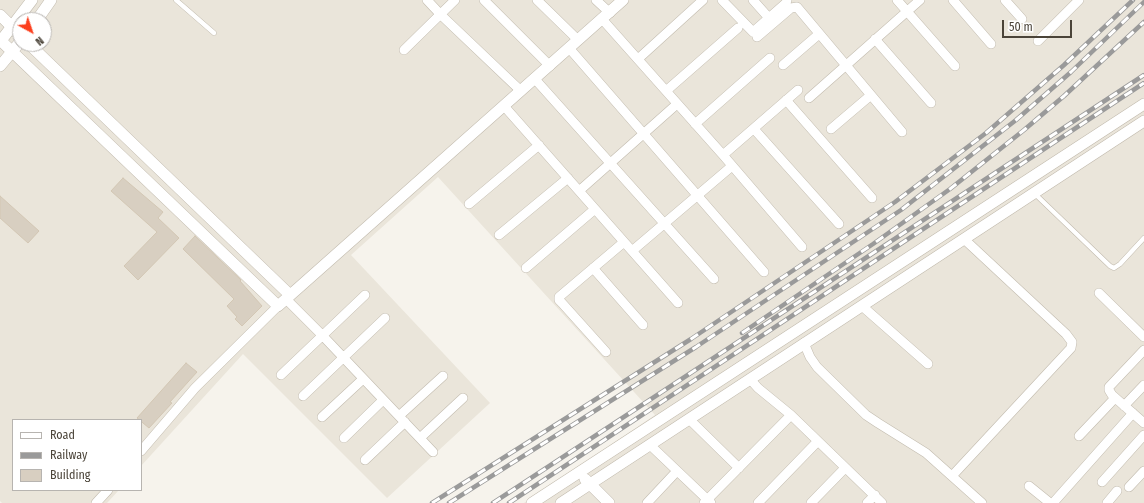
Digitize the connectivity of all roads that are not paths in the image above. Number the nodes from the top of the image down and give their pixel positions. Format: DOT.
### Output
graph roads {
  1 [pos="32,0"];
  2 [pos="51,0"];
  3 [pos="176,0"];
  4 [pos="427,0"];
  5 [pos="456,0"];
  6 [pos="484,0"];
  7 [pos="537,0"];
  8 [pos="596,0"];
  9 [pos="623,0"];
  10 [pos="703,0"];
  11 [pos="722,0"];
  12 [pos="753,0"];
  13 [pos="787,0"];
  14 [pos="897,0"];
  15 [pos="920,0"];
  16 [pos="953,0"];
  17 [pos="1005,0"];
  18 [pos="1079,0"];
  19 [pos="907,11"];
  20 [pos="23,12"];
  21 [pos="42,12"];
  22 [pos="0,15"];
  23 [pos="441,15"];
  24 [pos="606,16"];
  25 [pos="769,18"];
  26 [pos="1022,19"];
  27 [pos="12,27"];
  28 [pos="738,28"];
  29 [pos="214,33"];
  30 [pos="819,34"];
  31 [pos="757,37"];
  32 [pos="875,39"];
  33 [pos="578,40"];
  34 [pos="1038,40"];
  35 [pos="0,41"];
  36 [pos="991,44"];
  37 [pos="569,48"];
  38 [pos="404,50"];
  39 [pos="37,52"];
  40 [pos="12,53"];
  41 [pos="770,58"];
  42 [pos="638,59"];
  43 [pos="846,65"];
  44 [pos="0,66"];
  45 [pos="550,66"];
  46 [pos="783,66"];
  47 [pos="954,66"];
  48 [pos="534,78"];
  49 [pos="798,90"];
  50 [pos="521,91"];
  51 [pos="666,91"];
  52 [pos="871,95"];
  53 [pos="809,98"];
  54 [pos="786,100"];
  55 [pos="931,103"];
  56 [pos="677,104"];
  57 [pos="1144,104"];
  58 [pos="504,106"];
  59 [pos="1144,121"];
  60 [pos="695,124"];
  61 [pos="754,129"];
  62 [pos="831,129"];
  63 [pos="902,132"];
  64 [pos="644,134"];
  65 [pos="539,145"];
  66 [pos="723,155"];
  67 [pos="610,163"];
  68 [pos="732,166"];
  69 [pos="1033,176"];
  70 [pos="568,178"];
  71 [pos="1038,190"];
  72 [pos="579,191"];
  73 [pos="697,195"];
  74 [pos="872,198"];
  75 [pos="469,204"];
  76 [pos="595,209"];
  77 [pos="664,223"];
  78 [pos="839,224"];
  79 [pos="500,235"];
  80 [pos="1144,238"];
  81 [pos="964,239"];
  82 [pos="624,242"];
  83 [pos="802,247"];
  84 [pos="632,251"];
  85 [pos="526,268"];
  86 [pos="593,268"];
  87 [pos="764,272"];
  88 [pos="714,279"];
  89 [pos="875,279"];
  90 [pos="883,292"];
  91 [pos="1098,293"];
  92 [pos="365,295"];
  93 [pos="285,300"];
  94 [pos="678,303"];
  95 [pos="862,306"];
  96 [pos="384,318"];
  97 [pos="643,325"];
  98 [pos="322,335"];
  99 [pos="1144,337"];
  100 [pos="804,344"];
  101 [pos="1144,350"];
  102 [pos="606,352"];
  103 [pos="343,358"];
  104 [pos="928,364"];
  105 [pos="281,375"];
  106 [pos="443,376"];
  107 [pos="363,379"];
  108 [pos="750,379"];
  109 [pos="1144,385"];
  110 [pos="302,396"];
  111 [pos="463,398"];
  112 [pos="1115,398"];
  113 [pos="383,400"];
  114 [pos="1124,406"];
  115 [pos="1133,413"];
  116 [pos="792,415"];
  117 [pos="322,417"];
  118 [pos="402,419"];
  119 [pos="689,419"];
  120 [pos="1144,422"];
  121 [pos="1144,435"];
  122 [pos="1079,436"];
  123 [pos="344,438"];
  124 [pos="420,438"];
  125 [pos="818,441"];
  126 [pos="650,444"];
  127 [pos="142,450"];
  128 [pos="433,452"];
  129 [pos="365,460"];
  130 [pos="739,468"];
  131 [pos="845,468"];
  132 [pos="1144,470"];
  133 [pos="677,471"];
  134 [pos="578,472"];
  135 [pos="952,476"];
  136 [pos="1102,482"];
  137 [pos="590,483"];
  138 [pos="1029,486"];
  139 [pos="1129,487"];
  140 [pos="107,491"];
  141 [pos="1117,491"];
  142 [pos="875,495"];
  143 [pos="707,502"];
  144 [pos="96,503"];
  145 [pos="532,503"];
  146 [pos="561,503"];
  147 [pos="609,503"];
  148 [pos="647,503"];
  149 [pos="758,503"];
  150 [pos="811,503"];
  151 [pos="867,503"];
  152 [pos="882,503"];
  153 [pos="982,503"];
  154 [pos="1050,503"];
  155 [pos="1053,503"];
  156 [pos="1106,503"];
  1 -- 20 [label="street"];
  2 -- 21 [label="street"];
  3 -- 29 [label="lane"];
  4 -- 23 [label="street"];
  5 -- 23 [label="street"];
  6 -- 45 [label="street"];
  7 -- 33 [label="street"];
  8 -- 24 [label="street"];
  9 -- 24 [label="street"];
  10 -- 42 [label="street"];
  11 -- 25 [label="street"];
  12 -- 25 [label="street"];
  13 -- 25 [label="street"];
  14 -- 19 [label="street"];
  15 -- 19 [label="street"];
  16 -- 36 [label="street"];
  17 -- 26 [label="street"];
  18 -- 34 [label="street"];
  19 -- 32 [label="street"];
  19 -- 47 [label="street"];
  22 -- 27 [label="street"];
  23 -- 38 [label="street"];
  23 -- 50 [label="street"];
  24 -- 33 [label="street"];
  24 -- 42 [label="street"];
  27 -- 35 [label="street"];
  28 -- 51 [label="street"];
  30 -- 31 [label="street"];
  30 -- 43 [label="street"];
  30 -- 46 [label="street"];
  32 -- 43 [label="street"];
  32 -- 55 [label="street"];
  33 -- 37 [label="street"];
  35 -- 40 [label="street"];
  37 -- 45 [label="street"];
  37 -- 64 [label="street"];
  39 -- 93 [label="street"];
  40 -- 44 [label="street"];
  40 -- 93 [label="street"];
  41 -- 60 [label="street"];
  42 -- 51 [label="street"];
  43 -- 52 [label="street"];
  43 -- 53 [label="street"];
  45 -- 48 [label="street"];
  48 -- 50 [label="street"];
  48 -- 67 [label="street"];
  49 -- 54 [label="street"];
  50 -- 58 [label="street"];
  51 -- 56 [label="street"];
  52 -- 62 [label="street"];
  52 -- 63 [label="street"];
  54 -- 61 [label="street"];
  54 -- 74 [label="street"];
  56 -- 60 [label="street"];
  56 -- 64 [label="street"];
  57 -- 69 [label="street"];
  58 -- 65 [label="street"];
  58 -- 93 [label="street"];
  59 -- 71 [label="street"];
  60 -- 66 [label="street"];
  61 -- 66 [label="street"];
  61 -- 78 [label="street"];
  64 -- 67 [label="street"];
  64 -- 73 [label="street"];
  65 -- 70 [label="street"];
  65 -- 75 [label="street"];
  66 -- 68 [label="street"];
  67 -- 72 [label="street"];
  67 -- 77 [label="street"];
  68 -- 73 [label="street"];
  68 -- 83 [label="street"];
  69 -- 71 [label="street"];
  69 -- 89 [label="street"];
  70 -- 72 [label="street"];
  70 -- 79 [label="street"];
  71 -- 80 [label="lane"];
  71 -- 81 [label="street"];
  72 -- 76 [label="street"];
  73 -- 77 [label="street"];
  73 -- 87 [label="street"];
  76 -- 82 [label="street"];
  76 -- 85 [label="street"];
  77 -- 84 [label="street"];
  77 -- 88 [label="street"];
  81 -- 90 [label="street"];
  81 -- 135 [label="street"];
  82 -- 84 [label="street"];
  82 -- 86 [label="street"];
  84 -- 94 [label="street"];
  86 -- 97 [label="street"];
  86 -- 102 [label="street"];
  89 -- 90 [label="street"];
  89 -- 134 [label="street"];
  90 -- 95 [label="street"];
  91 -- 99 [label="street"];
  92 -- 98 [label="street"];
  93 -- 98 [label="street"];
  93 -- 127 [label="street"];
  95 -- 100 [label="street"];
  95 -- 104 [label="street"];
  96 -- 103 [label="street"];
  98 -- 103 [label="street"];
  98 -- 105 [label="street"];
  100 -- 108 [label="street"];
  100 -- 135 [label="street"];
  101 -- 112 [label="street"];
  103 -- 107 [label="street"];
  103 -- 110 [label="street"];
  106 -- 118 [label="street"];
  107 -- 113 [label="street"];
  107 -- 117 [label="street"];
  108 -- 116 [label="street"];
  108 -- 119 [label="street"];
  109 -- 114 [label="street"];
  111 -- 124 [label="street"];
  112 -- 114 [label="street"];
  112 -- 122 [label="street"];
  113 -- 118 [label="street"];
  113 -- 123 [label="street"];
  114 -- 115 [label="street"];
  115 -- 120 [label="street"];
  115 -- 155 [label="street"];
  116 -- 125 [label="street"];
  116 -- 130 [label="street"];
  118 -- 124 [label="street"];
  118 -- 129 [label="street"];
  119 -- 126 [label="street"];
  119 -- 130 [label="street"];
  121 -- 136 [label="street"];
  124 -- 128 [label="street"];
  125 -- 131 [label="street"];
  125 -- 149 [label="street"];
  126 -- 133 [label="street"];
  126 -- 137 [label="street"];
  130 -- 143 [label="street"];
  131 -- 142 [label="street"];
  131 -- 150 [label="street"];
  132 -- 139 [label="street"];
  133 -- 143 [label="street"];
  133 -- 148 [label="street"];
  134 -- 137 [label="street"];
  134 -- 145 [label="street"];
  135 -- 153 [label="street"];
  137 -- 146 [label="street"];
  137 -- 147 [label="street"];
  138 -- 154 [label="street"];
  140 -- 144 [label="street"];
  141 -- 156 [label="street"];
  142 -- 151 [label="street"];
  142 -- 152 [label="street"];
}
